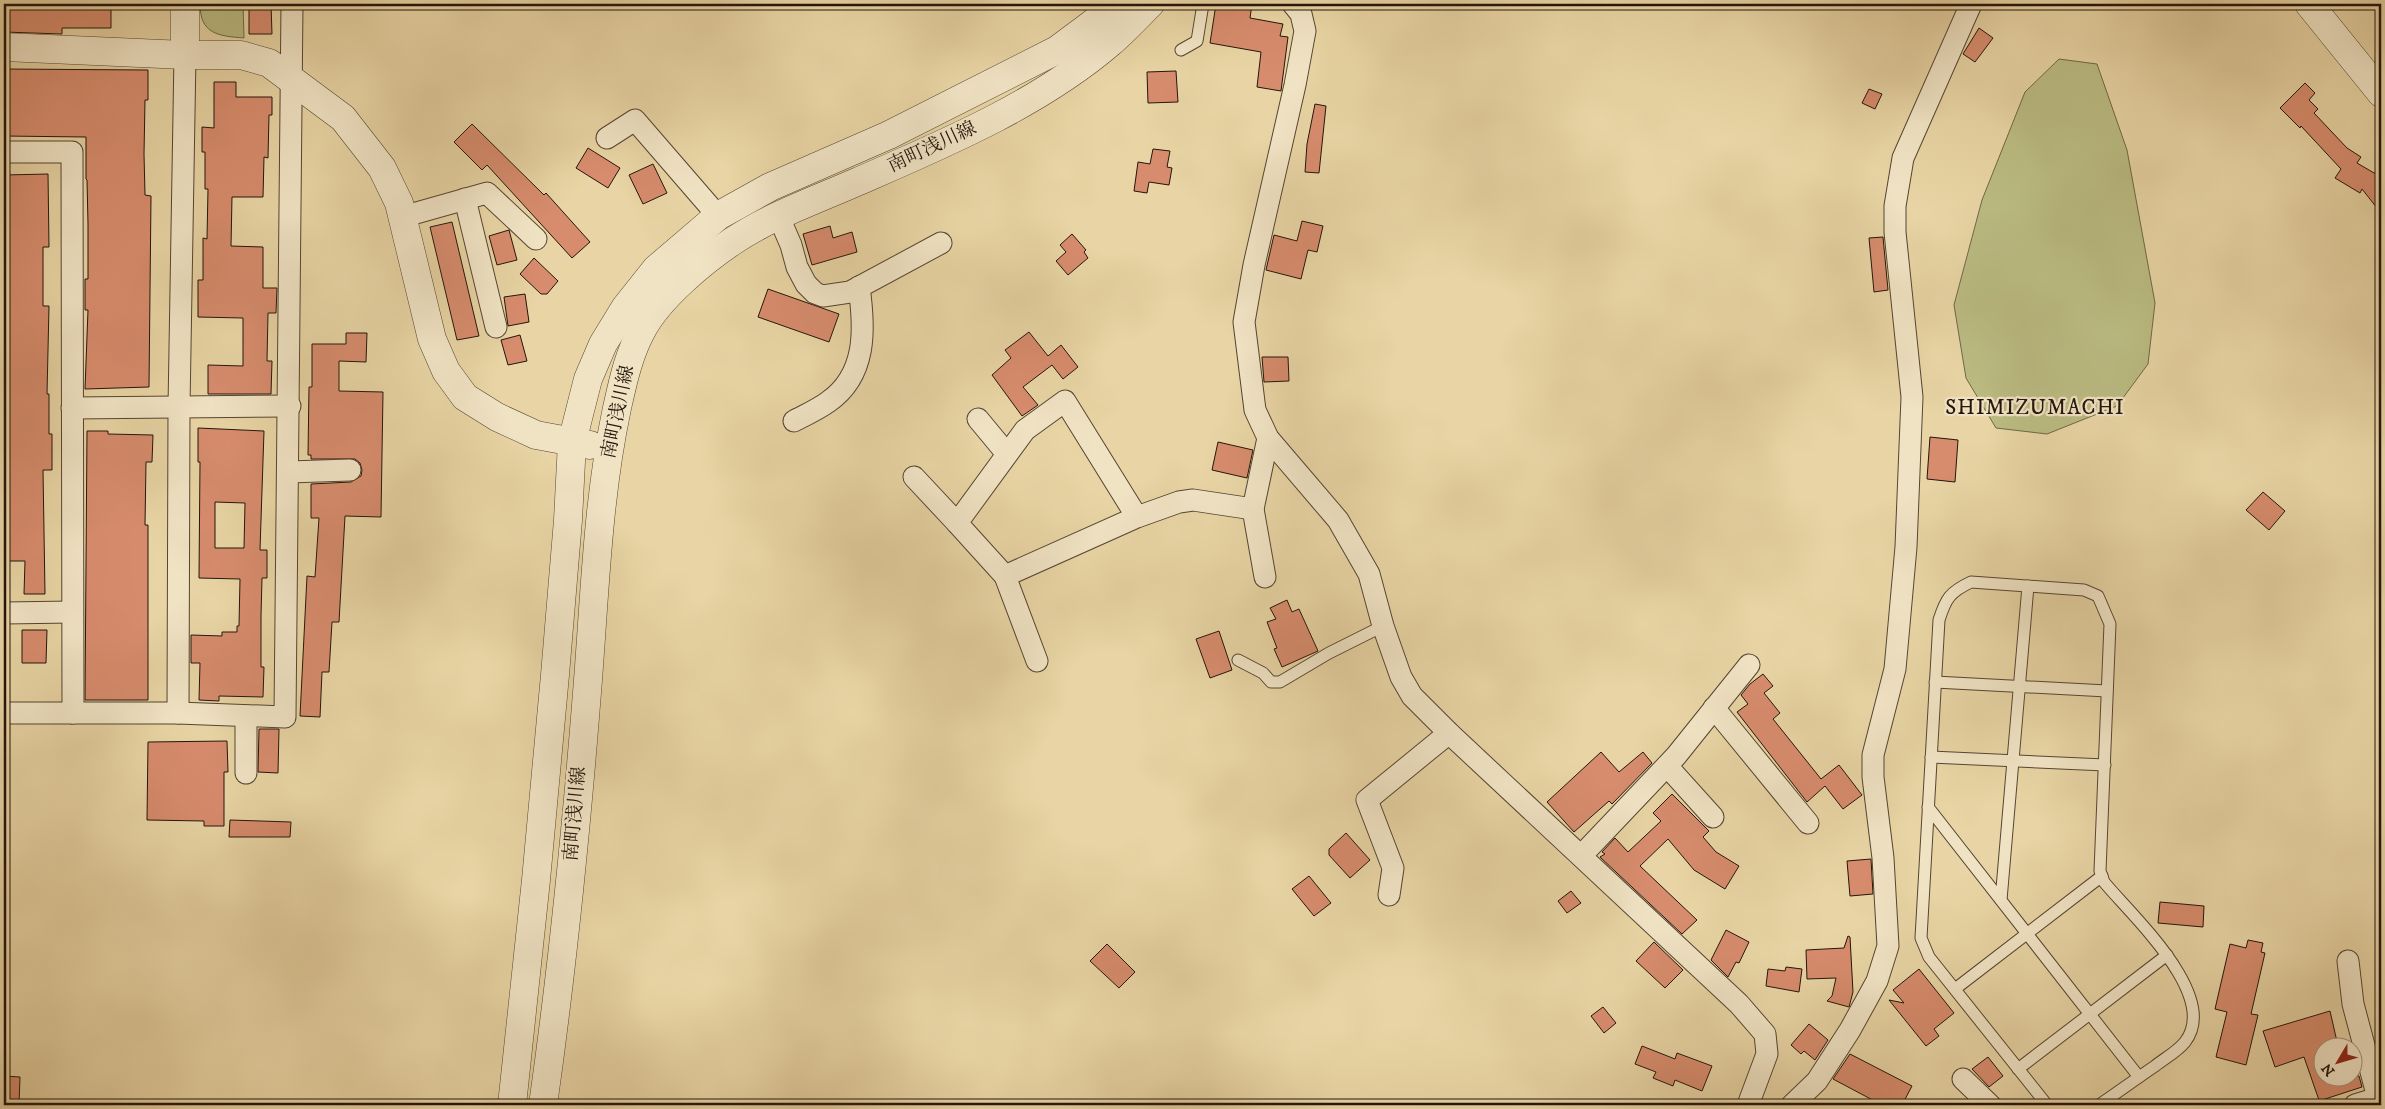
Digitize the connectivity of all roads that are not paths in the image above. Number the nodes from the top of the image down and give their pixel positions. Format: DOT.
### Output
graph roads {
  1 [pos="185,4"];
  2 [pos="292,4"];
  3 [pos="1114,4"];
  4 [pos="1150,4"];
  5 [pos="1203,4"];
  6 [pos="1293,4"];
  7 [pos="1971,4"];
  8 [pos="2309,4"];
  9 [pos="4,47"];
  10 [pos="1181,50"];
  11 [pos="185,55"];
  12 [pos="292,80"];
  13 [pos="2381,93"];
  14 [pos="607,138"];
  15 [pos="4,152"];
  16 [pos="465,199"];
  17 [pos="778,215"];
  18 [pos="718,216"];
  19 [pos="402,217"];
  20 [pos="536,239"];
  21 [pos="941,243"];
  22 [pos="859,287"];
  23 [pos="496,327"];
  24 [pos="179,406"];
  25 [pos="290,406"];
  26 [pos="72,408"];
  27 [pos="978,419"];
  28 [pos="794,421"];
  29 [pos="1268,438"];
  30 [pos="572,442"];
  31 [pos="609,447"];
  32 [pos="1007,454"];
  33 [pos="350,470"];
  34 [pos="289,472"];
  35 [pos="914,476"];
  36 [pos="1253,509"];
  37 [pos="1137,517"];
  38 [pos="957,523"];
  39 [pos="1005,576"];
  40 [pos="1265,577"];
  41 [pos="2028,586"];
  42 [pos="72,612"];
  43 [pos="4,613"];
  44 [pos="1382,626"];
  45 [pos="1238,660"];
  46 [pos="1036,661"];
  47 [pos="1749,665"];
  48 [pos="1935,682"];
  49 [pos="2019,687"];
  50 [pos="2107,691"];
  51 [pos="1714,708"];
  52 [pos="4,713"];
  53 [pos="73,713"];
  54 [pos="178,713"];
  55 [pos="246,716"];
  56 [pos="1449,733"];
  57 [pos="1931,757"];
  58 [pos="2013,761"];
  59 [pos="2104,765"];
  60 [pos="1667,766"];
  61 [pos="246,773"];
  62 [pos="1928,807"];
  63 [pos="1714,817"];
  64 [pos="1808,823"];
  65 [pos="1580,856"];
  66 [pos="2102,876"];
  67 [pos="1388,895"];
  68 [pos="2001,900"];
  69 [pos="2027,934"];
  70 [pos="2167,955"];
  71 [pos="2348,961"];
  72 [pos="1955,989"];
  73 [pos="2090,1014"];
  74 [pos="2018,1069"];
  75 [pos="2139,1077"];
  76 [pos="1964,1079"];
  77 [pos="2379,1098"];
  78 [pos="512,1105"];
  79 [pos="544,1105"];
  80 [pos="1748,1105"];
  81 [pos="1792,1105"];
  82 [pos="1990,1105"];
  83 [pos="2047,1105"];
  84 [pos="2099,1105"];
  85 [pos="2356,1105"];
  1 -- 11 [label="street"];
  2 -- 12 [label="street"];
  3 -- 18 [label="street, 南町浅川線"];
  4 -- 17 [label="street, 南町浅川線"];
  5 -- 10 [label="lane"];
  6 -- 29 [label="street"];
  7 -- 81 [label="street"];
  8 -- 13 [label="street"];
  9 -- 11 [label="street"];
  11 -- 12 [label="street"];
  11 -- 24 [label="street"];
  12 -- 19 [label="street"];
  12 -- 25 [label="street"];
  14 -- 18 [label="street"];
  15 -- 26 [label="street"];
  16 -- 19 [label="street"];
  16 -- 20 [label="street"];
  16 -- 23 [label="street"];
  17 -- 22 [label="street"];
  17 -- 31 [label="street, 南町浅川線"];
  18 -- 30 [label="street, 南町浅川線"];
  19 -- 30 [label="street"];
  21 -- 22 [label="street"];
  22 -- 28 [label="street"];
  24 -- 25 [label="street"];
  24 -- 26 [label="street"];
  24 -- 54 [label="street"];
  25 -- 34 [label="street"];
  26 -- 42 [label="street"];
  27 -- 32 [label="street"];
  29 -- 36 [label="street"];
  29 -- 44 [label="street"];
  30 -- 31 [label="street"];
  30 -- 78 [label="street, 南町浅川線"];
  31 -- 79 [label="street, 南町浅川線"];
  32 -- 37 [label="street"];
  32 -- 38 [label="street"];
  33 -- 34 [label="street"];
  34 -- 55 [label="street"];
  35 -- 38 [label="street"];
  36 -- 37 [label="street"];
  36 -- 40 [label="street"];
  37 -- 39 [label="street"];
  38 -- 39 [label="street"];
  39 -- 46 [label="street"];
  41 -- 48 [label="lane"];
  41 -- 49 [label="lane"];
  41 -- 50 [label="lane"];
  42 -- 43 [label="street"];
  42 -- 53 [label="street"];
  44 -- 45 [label="lane"];
  44 -- 56 [label="street"];
  47 -- 51 [label="street"];
  48 -- 49 [label="lane"];
  48 -- 57 [label="lane"];
  49 -- 50 [label="lane"];
  49 -- 58 [label="lane"];
  50 -- 59 [label="lane"];
  51 -- 60 [label="street"];
  51 -- 64 [label="street"];
  52 -- 53 [label="street"];
  53 -- 54 [label="street"];
  54 -- 55 [label="street"];
  55 -- 61 [label="street"];
  56 -- 65 [label="street"];
  56 -- 67 [label="street"];
  57 -- 58 [label="lane"];
  57 -- 62 [label="lane"];
  58 -- 59 [label="lane"];
  58 -- 68 [label="lane"];
  59 -- 66 [label="lane"];
  60 -- 63 [label="street"];
  60 -- 65 [label="street"];
  62 -- 68 [label="lane"];
  62 -- 72 [label="lane"];
  65 -- 80 [label="street"];
  66 -- 69 [label="lane"];
  66 -- 70 [label="lane"];
  68 -- 69 [label="lane"];
  69 -- 72 [label="lane"];
  69 -- 73 [label="lane"];
  70 -- 73 [label="lane"];
  70 -- 75 [label="lane"];
  71 -- 77 [label="street"];
  72 -- 74 [label="lane"];
  73 -- 74 [label="lane"];
  73 -- 75 [label="lane"];
  74 -- 83 [label="lane"];
  75 -- 84 [label="lane"];
  76 -- 82 [label="street"];
  77 -- 85 [label="street"];
}
